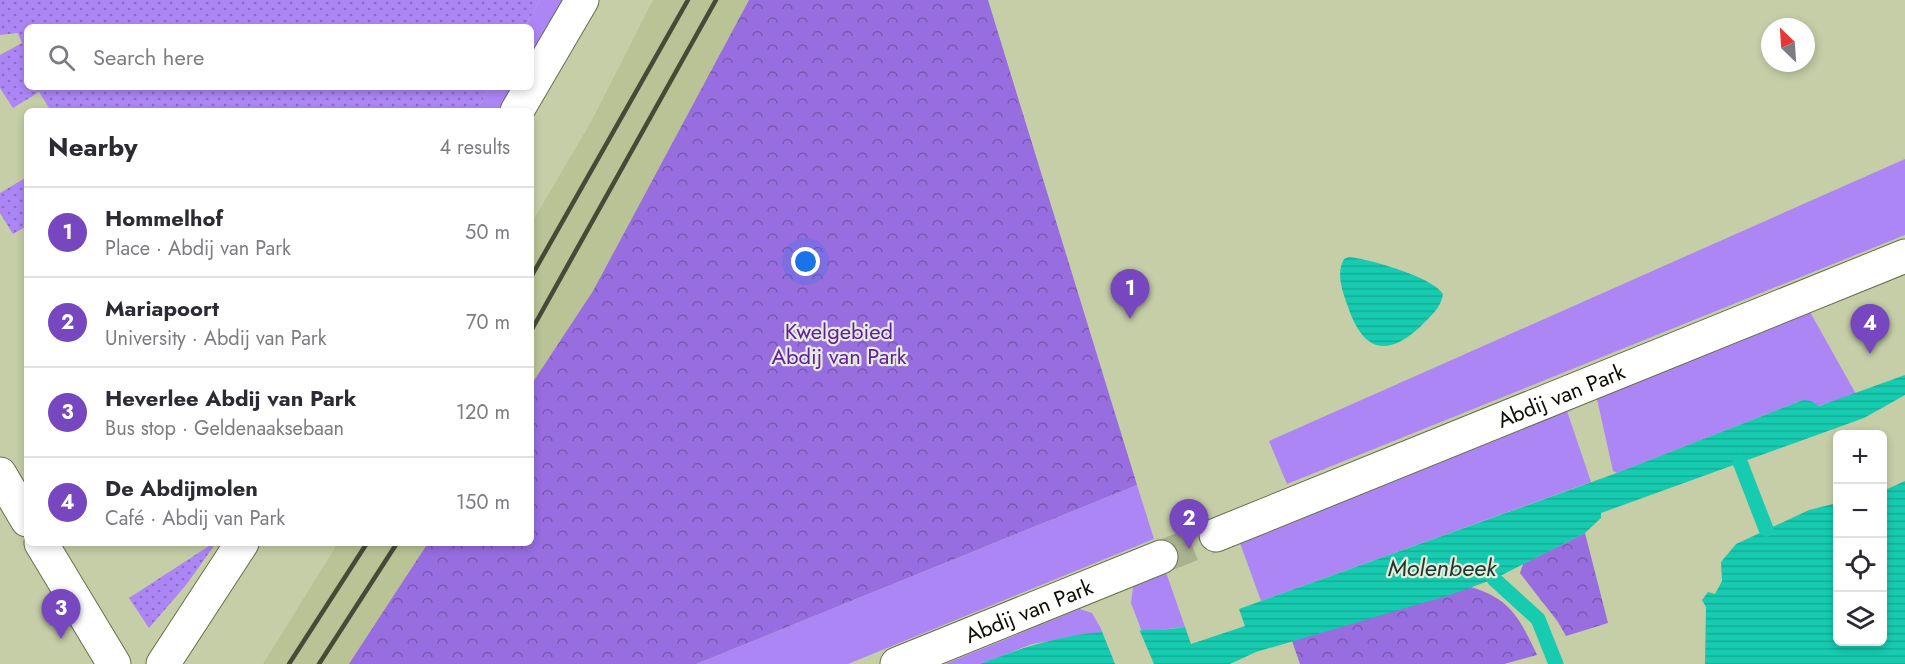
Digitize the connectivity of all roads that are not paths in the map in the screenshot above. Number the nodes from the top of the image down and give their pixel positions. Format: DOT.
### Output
graph roads {
  1 [pos="582,0"];
  2 [pos="534,82"];
  3 [pos="529,90"];
  4 [pos="519,108"];
  5 [pos="1905,256"];
  6 [pos="0,474"];
  7 [pos="14,512"];
  8 [pos="1216,535"];
  9 [pos="43,546"];
  10 [pos="240,546"];
  11 [pos="1161,557"];
  12 [pos="114,664"];
  13 [pos="163,664"];
  14 [pos="897,664"];
  1 -- 2 [label="street"];
  3 -- 4 [label="street"];
  5 -- 8 [label="street, Abdij van Park"];
  6 -- 7 [label="street"];
  9 -- 12 [label="street"];
  10 -- 13 [label="street"];
  11 -- 14 [label="street, Abdij van Park"];
}
